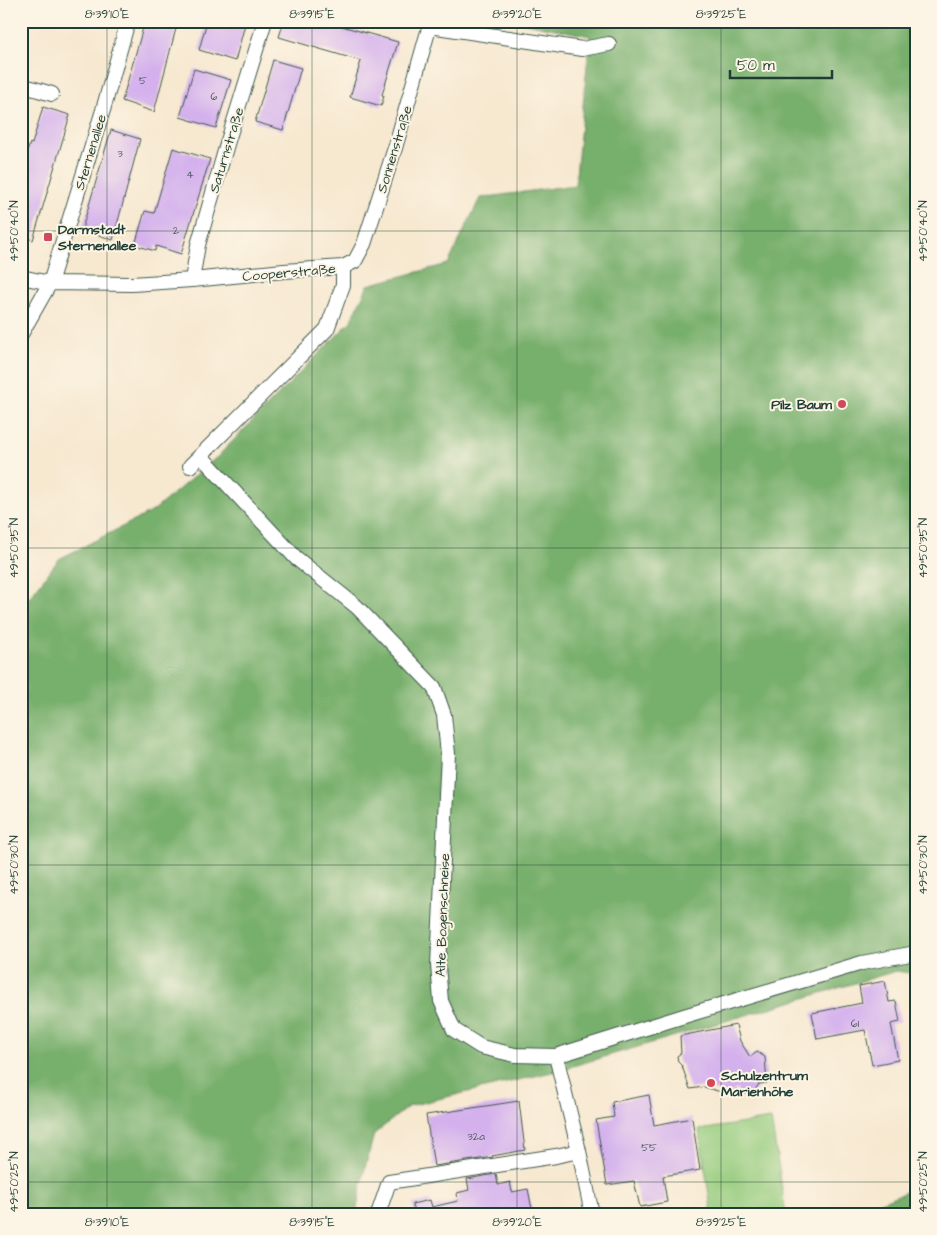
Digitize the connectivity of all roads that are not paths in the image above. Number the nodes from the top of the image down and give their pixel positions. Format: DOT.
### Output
graph roads {
  1 [pos="128,21"];
  2 [pos="265,21"];
  3 [pos="431,24"];
  4 [pos="609,44"];
  5 [pos="21,85"];
  6 [pos="52,94"];
  7 [pos="343,267"];
  8 [pos="21,278"];
  9 [pos="192,280"];
  10 [pos="50,283"];
  11 [pos="21,334"];
  12 [pos="201,456"];
  13 [pos="190,466"];
  14 [pos="916,953"];
  15 [pos="556,1056"];
  16 [pos="579,1151"];
  17 [pos="378,1214"];
  18 [pos="592,1214"];
  1 -- 10 [label="street, Sternenallee"];
  2 -- 9 [label="street, Saturnstraße"];
  3 -- 4 [label="street"];
  3 -- 7 [label="street, Sonnenstraße"];
  5 -- 6 [label="street"];
  7 -- 9 [label="street, Cooperstraße"];
  7 -- 12 [label="street, Cooperstraße"];
  8 -- 10 [label="street, Cooperstraße"];
  9 -- 10 [label="street, Cooperstraße"];
  10 -- 11 [label="street, Sternenallee"];
  12 -- 13 [label="street, Cooperstraße"];
  12 -- 15 [label="street, Alte Bogenschneise"];
  14 -- 15 [label="street, Alte Bogenschneise"];
  15 -- 16 [label="street"];
  16 -- 17 [label="street"];
  16 -- 18 [label="street"];
}
